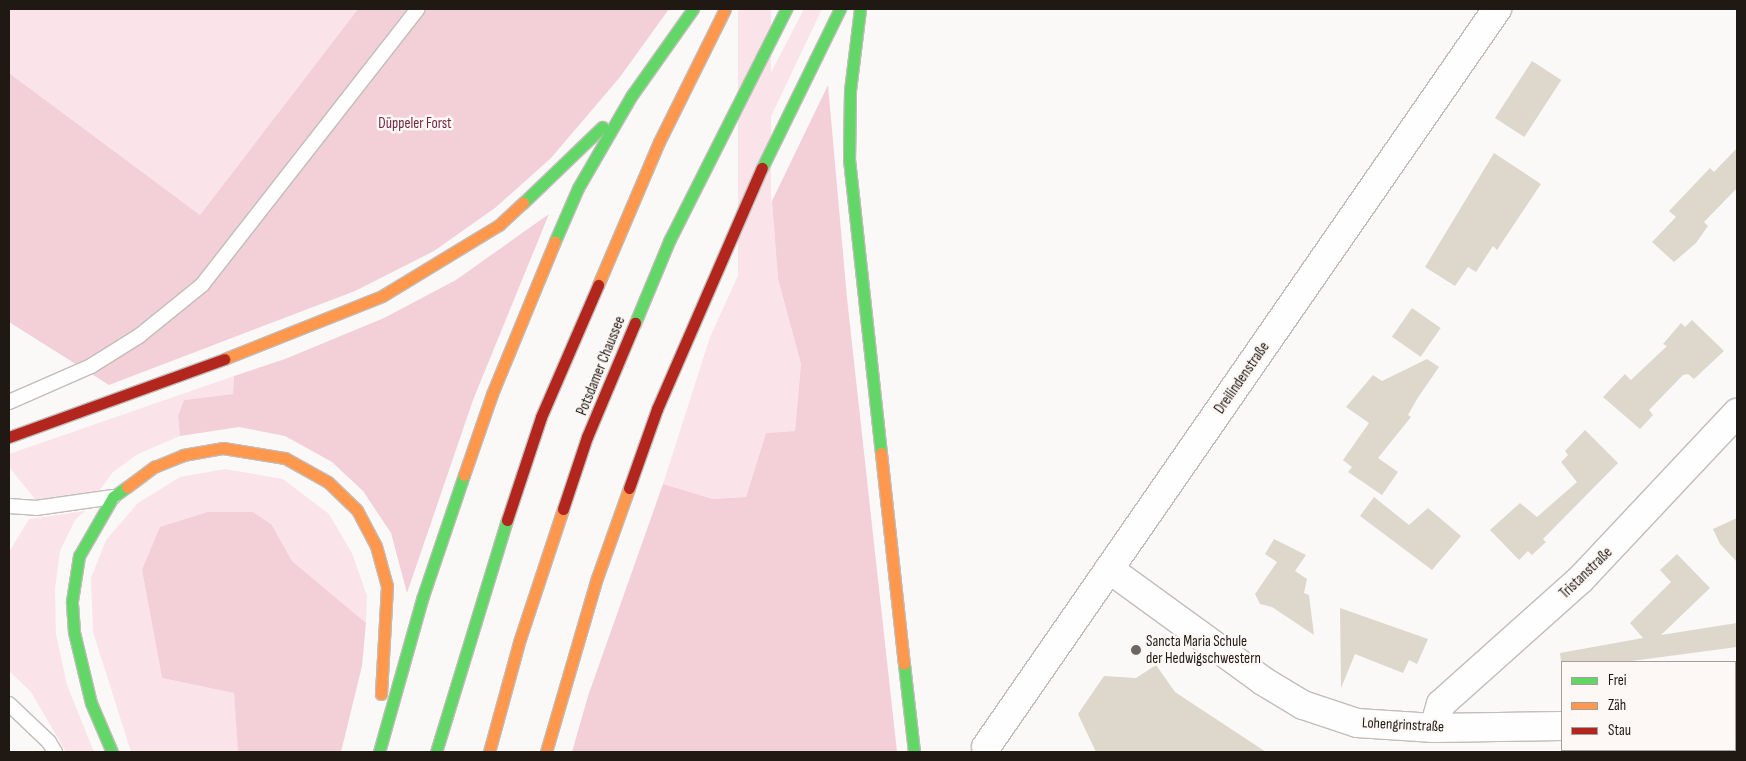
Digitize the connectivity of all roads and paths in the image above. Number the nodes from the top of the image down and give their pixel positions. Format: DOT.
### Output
graph roads {
  1 [pos="418,9"];
  2 [pos="693,9"];
  3 [pos="725,9"];
  4 [pos="786,9"];
  5 [pos="840,9"];
  6 [pos="860,9"];
  7 [pos="1497,9"];
  8 [pos="632,95"];
  9 [pos="9,402"];
  10 [pos="1737,413"];
  11 [pos="9,437"];
  12 [pos="113,497"];
  13 [pos="9,506"];
  14 [pos="1109,569"];
  15 [pos="9,704"];
  16 [pos="1561,726"];
  17 [pos="1434,728"];
  18 [pos="986,747"];
  19 [pos="55,752"];
  20 [pos="112,752"];
  21 [pos="374,752"];
  22 [pos="379,752"];
  23 [pos="436,752"];
  24 [pos="489,752"];
  25 [pos="546,752"];
  26 [pos="914,752"];
  1 -- 9 [label="lane"];
  2 -- 8 [label="main road"];
  3 -- 23 [label="main road"];
  4 -- 24 [label="main road, Potsdamer Chaussee"];
  5 -- 25 [label="main road"];
  6 -- 26 [label="main road"];
  7 -- 14 [label="street, Dreilindenstraße"];
  8 -- 11 [label="main road"];
  8 -- 22 [label="main road"];
  10 -- 17 [label="street, Tristanstraße"];
  12 -- 13 [label="lane"];
  12 -- 20 [label="main road"];
  12 -- 21 [label="main road"];
  14 -- 17 [label="street, Lohengrinstraße"];
  14 -- 18 [label="street, Dreilindenstraße"];
  15 -- 19 [label="lane"];
  16 -- 17 [label="street, Lohengrinstraße"];
}
